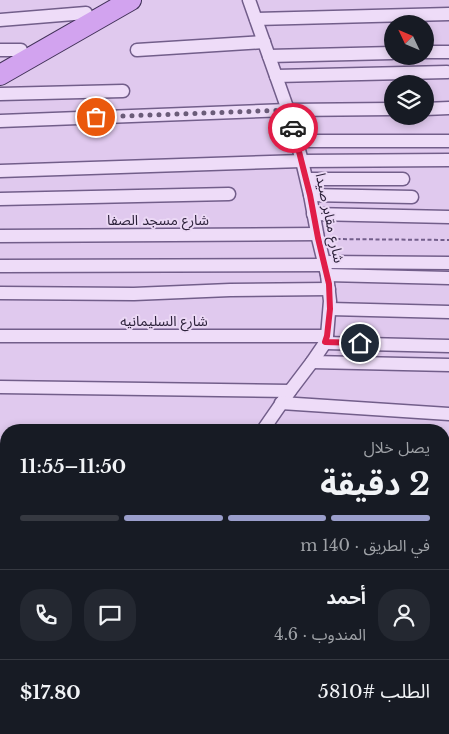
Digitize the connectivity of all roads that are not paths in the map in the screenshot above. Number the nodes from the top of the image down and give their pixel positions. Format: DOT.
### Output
graph roads {
  1 [pos="107,0"];
  2 [pos="131,0"];
  3 [pos="248,0"];
  4 [pos="86,13"];
  5 [pos="449,14"];
  6 [pos="256,19"];
  7 [pos="0,20"];
  8 [pos="264,42"];
  9 [pos="0,50"];
  10 [pos="21,50"];
  11 [pos="137,50"];
  12 [pos="434,52"];
  13 [pos="449,52"];
  14 [pos="384,53"];
  15 [pos="269,56"];
  16 [pos="0,63"];
  17 [pos="447,72"];
  18 [pos="0,75"];
  19 [pos="276,76"];
  20 [pos="123,91"];
  21 [pos="0,94"];
  22 [pos="434,108"];
  23 [pos="449,108"];
  24 [pos="384,109"];
  25 [pos="288,110"];
  26 [pos="0,120"];
  27 [pos="296,141"];
  28 [pos="449,141"];
  29 [pos="302,160"];
  30 [pos="449,160"];
  31 [pos="0,171"];
  32 [pos="306,179"];
  33 [pos="403,179"];
  34 [pos="229,194"];
  35 [pos="310,195"];
  36 [pos="412,197"];
  37 [pos="0,199"];
  38 [pos="313,214"];
  39 [pos="449,217"];
  40 [pos="0,236"];
  41 [pos="317,236"];
  42 [pos="449,264"];
  43 [pos="0,266"];
  44 [pos="325,268"];
  45 [pos="449,278"];
  46 [pos="329,289"];
  47 [pos="0,293"];
  48 [pos="330,309"];
  49 [pos="449,312"];
  50 [pos="0,336"];
  51 [pos="326,339"];
  52 [pos="449,346"];
  53 [pos="312,362"];
  54 [pos="449,365"];
  55 [pos="0,387"];
  56 [pos="290,391"];
  57 [pos="282,403"];
  58 [pos="449,414"];
  59 [pos="267,424"];
  1 -- 4 [label="main road"];
  2 -- 18 [label="main road"];
  3 -- 6 [label="street, شارع مقابر صيدا"];
  4 -- 7 [label="street"];
  4 -- 10 [label="main road"];
  5 -- 6 [label="street"];
  6 -- 8 [label="street, شارع مقابر صيدا"];
  8 -- 11 [label="street"];
  8 -- 15 [label="street, شارع مقابر صيدا"];
  9 -- 10 [label="street"];
  10 -- 16 [label="main road"];
  12 -- 13 [label="street"];
  14 -- 15 [label="street"];
  15 -- 19 [label="street, شارع مقابر صيدا"];
  17 -- 19 [label="street"];
  19 -- 25 [label="street, شارع مقابر صيدا"];
  20 -- 21 [label="street"];
  22 -- 23 [label="street"];
  24 -- 25 [label="street"];
  25 -- 26 [label="street"];
  25 -- 27 [label="street, شارع مقابر صيدا"];
  27 -- 28 [label="street"];
  27 -- 29 [label="street, شارع مقابر صيدا"];
  29 -- 30 [label="street"];
  29 -- 31 [label="street"];
  29 -- 32 [label="street, شارع مقابر صيدا"];
  32 -- 33 [label="street"];
  32 -- 35 [label="street, شارع مقابر صيدا"];
  34 -- 37 [label="street"];
  35 -- 36 [label="street"];
  35 -- 38 [label="street, شارع مقابر صيدا"];
  38 -- 39 [label="street"];
  38 -- 41 [label="street, شارع مقابر صيدا"];
  40 -- 41 [label="street, شارع مسجد الصفا"];
  41 -- 44 [label="street, شارع مقابر صيدا"];
  42 -- 44 [label="street"];
  43 -- 44 [label="street"];
  44 -- 45 [label="street"];
  44 -- 46 [label="street, شارع مقابر صيدا"];
  46 -- 47 [label="street"];
  46 -- 48 [label="street, شارع مقابر صيدا"];
  48 -- 49 [label="street"];
  48 -- 51 [label="street, شارع مقابر صيدا"];
  50 -- 51 [label="street, شارع السليمانيه"];
  51 -- 52 [label="street, شارع السليمانيه"];
  51 -- 53 [label="street, شارع مقابر صيدا"];
  53 -- 54 [label="street"];
  53 -- 56 [label="street, شارع مقابر صيدا"];
  55 -- 56 [label="street"];
  56 -- 57 [label="street, شارع مقابر صيدا"];
  57 -- 58 [label="street"];
  57 -- 59 [label="street, شارع مقابر صيدا"];
}
